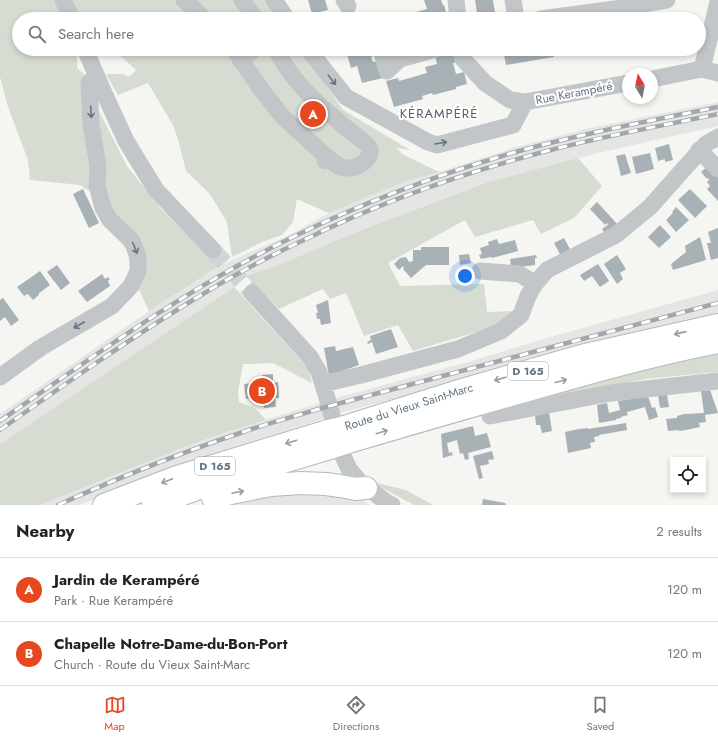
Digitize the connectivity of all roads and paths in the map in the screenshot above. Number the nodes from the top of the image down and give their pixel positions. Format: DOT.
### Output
graph roads {
  1 [pos="63,0"];
  2 [pos="184,0"];
  3 [pos="242,0"];
  4 [pos="274,0"];
  5 [pos="456,0"];
  6 [pos="513,0"];
  7 [pos="667,0"];
  8 [pos="718,2"];
  9 [pos="69,12"];
  10 [pos="197,12"];
  11 [pos="251,12"];
  12 [pos="282,12"];
  13 [pos="457,12"];
  14 [pos="515,12"];
  15 [pos="592,12"];
  16 [pos="88,56"];
  17 [pos="238,56"];
  18 [pos="280,56"];
  19 [pos="314,56"];
  20 [pos="383,56"];
  21 [pos="411,56"];
  22 [pos="462,56"];
  23 [pos="710,71"];
  24 [pos="97,76"];
  25 [pos="658,78"];
  26 [pos="622,84"];
  27 [pos="525,102"];
  28 [pos="718,136"];
  29 [pos="699,150"];
  30 [pos="718,169"];
  31 [pos="214,250"];
  32 [pos="480,271"];
  33 [pos="535,284"];
  34 [pos="252,293"];
  35 [pos="718,325"];
  36 [pos="718,342"];
  37 [pos="0,377"];
  38 [pos="718,381"];
  39 [pos="323,384"];
  40 [pos="490,416"];
  41 [pos="337,441"];
  42 [pos="366,488"];
  43 [pos="104,505"];
  44 [pos="154,505"];
  45 [pos="186,505"];
  46 [pos="392,505"];
  1 -- 9 [label="street"];
  2 -- 10 [label="street"];
  3 -- 11 [label="street"];
  4 -- 12 [label="street"];
  5 -- 13 [label="street"];
  6 -- 14 [label="street"];
  7 -- 15 [label="street"];
  8 -- 23 [label="street"];
  16 -- 24 [label="street"];
  17 -- 18 [label="street"];
  19 -- 27 [label="street, Rue Kerampéré, one-way"];
  20 -- 21 [label="street"];
  22 -- 27 [label="street"];
  23 -- 25 [label="street"];
  24 -- 31 [label="street"];
  24 -- 37 [label="street, one-way"];
  26 -- 27 [label="street, Rue Kerampéré"];
  28 -- 29 [label="street"];
  29 -- 30 [label="street"];
  29 -- 33 [label="street"];
  32 -- 33 [label="street"];
  33 -- 39 [label="street"];
  34 -- 39 [label="street"];
  35 -- 41 [label="highway, Route du Vieux Saint-Marc / D 165, one-way"];
  41 -- 36 [label="highway, Route du Vieux Saint-Marc / D 165, one-way"];
  38 -- 40 [label="street"];
  39 -- 41 [label="street"];
  41 -- 42 [label="street"];
  41 -- 43 [label="highway, Route du Vieux Saint-Marc / D 165, one-way"];
  41 -- 44 [label="highway, Route du Vieux Saint-Marc / D 165"];
  45 -- 42 [label="highway, one-way"];
  42 -- 46 [label="street"];
}
